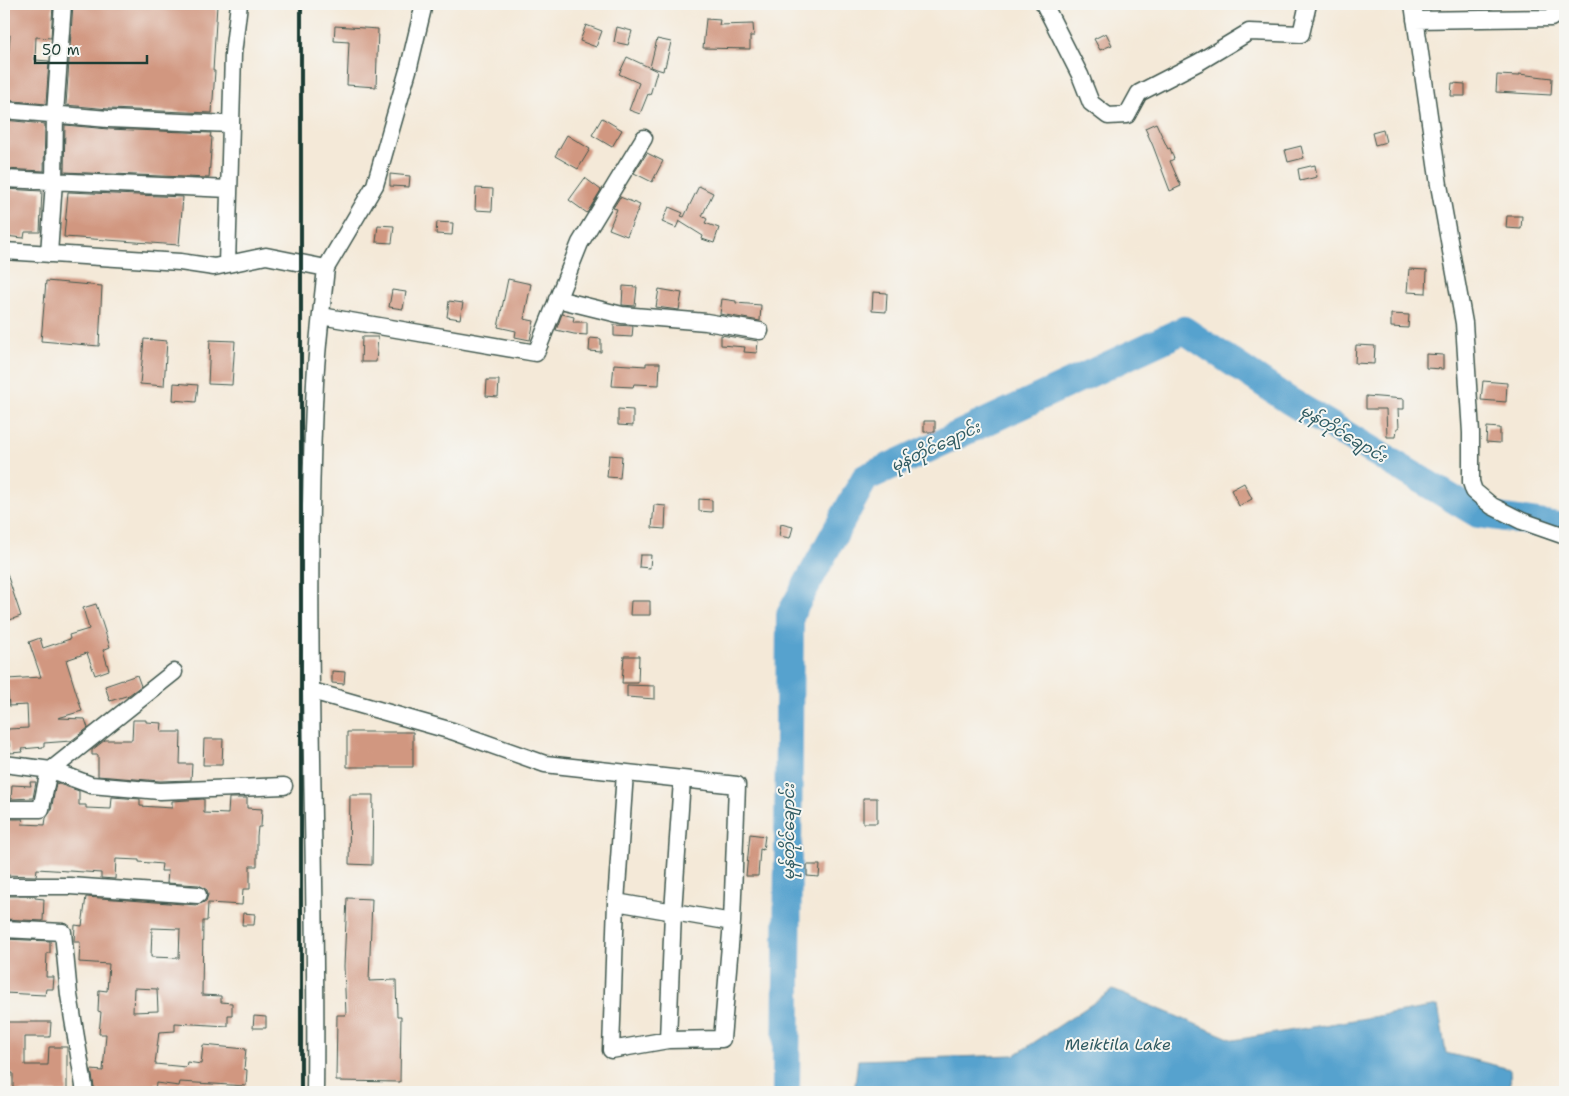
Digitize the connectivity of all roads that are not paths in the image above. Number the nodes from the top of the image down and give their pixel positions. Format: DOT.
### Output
graph roads {
  1 [pos="63,4"];
  2 [pos="239,4"];
  3 [pos="424,4"];
  4 [pos="1044,4"];
  5 [pos="1308,4"];
  6 [pos="1565,7"];
  7 [pos="1414,12"];
  8 [pos="4,110"];
  9 [pos="55,114"];
  10 [pos="231,124"];
  11 [pos="644,138"];
  12 [pos="4,179"];
  13 [pos="54,181"];
  14 [pos="228,189"];
  15 [pos="4,251"];
  16 [pos="49,254"];
  17 [pos="227,264"];
  18 [pos="326,268"];
  19 [pos="557,299"];
  20 [pos="321,316"];
  21 [pos="760,331"];
  22 [pos="1565,536"];
  23 [pos="174,672"];
  24 [pos="312,691"];
  25 [pos="4,764"];
  26 [pos="52,770"];
  27 [pos="625,773"];
  28 [pos="682,780"];
  29 [pos="284,786"];
  30 [pos="4,809"];
  31 [pos="4,886"];
  32 [pos="198,895"];
  33 [pos="616,902"];
  34 [pos="673,912"];
  35 [pos="732,922"];
  36 [pos="4,929"];
  37 [pos="668,1040"];
  38 [pos="85,1092"];
  39 [pos="314,1092"];
  1 -- 9 [label="street"];
  2 -- 10 [label="street"];
  3 -- 18 [label="street"];
  4 -- 5 [label="street"];
  6 -- 7 [label="street"];
  7 -- 22 [label="street"];
  8 -- 9 [label="street"];
  9 -- 10 [label="street"];
  9 -- 13 [label="street"];
  10 -- 14 [label="street"];
  11 -- 19 [label="street"];
  12 -- 13 [label="street"];
  13 -- 14 [label="street"];
  13 -- 16 [label="street"];
  14 -- 17 [label="street"];
  15 -- 16 [label="street"];
  16 -- 17 [label="street"];
  17 -- 18 [label="street"];
  18 -- 20 [label="street"];
  19 -- 20 [label="street"];
  19 -- 21 [label="street"];
  20 -- 24 [label="street"];
  23 -- 26 [label="street"];
  24 -- 27 [label="street"];
  24 -- 39 [label="street"];
  25 -- 26 [label="street"];
  26 -- 29 [label="street"];
  26 -- 30 [label="street"];
  27 -- 28 [label="street"];
  27 -- 33 [label="street"];
  28 -- 34 [label="street"];
  28 -- 35 [label="street"];
  31 -- 32 [label="street"];
  33 -- 34 [label="street"];
  33 -- 37 [label="street"];
  34 -- 35 [label="street"];
  34 -- 37 [label="street"];
  35 -- 37 [label="street"];
  36 -- 38 [label="street"];
}
